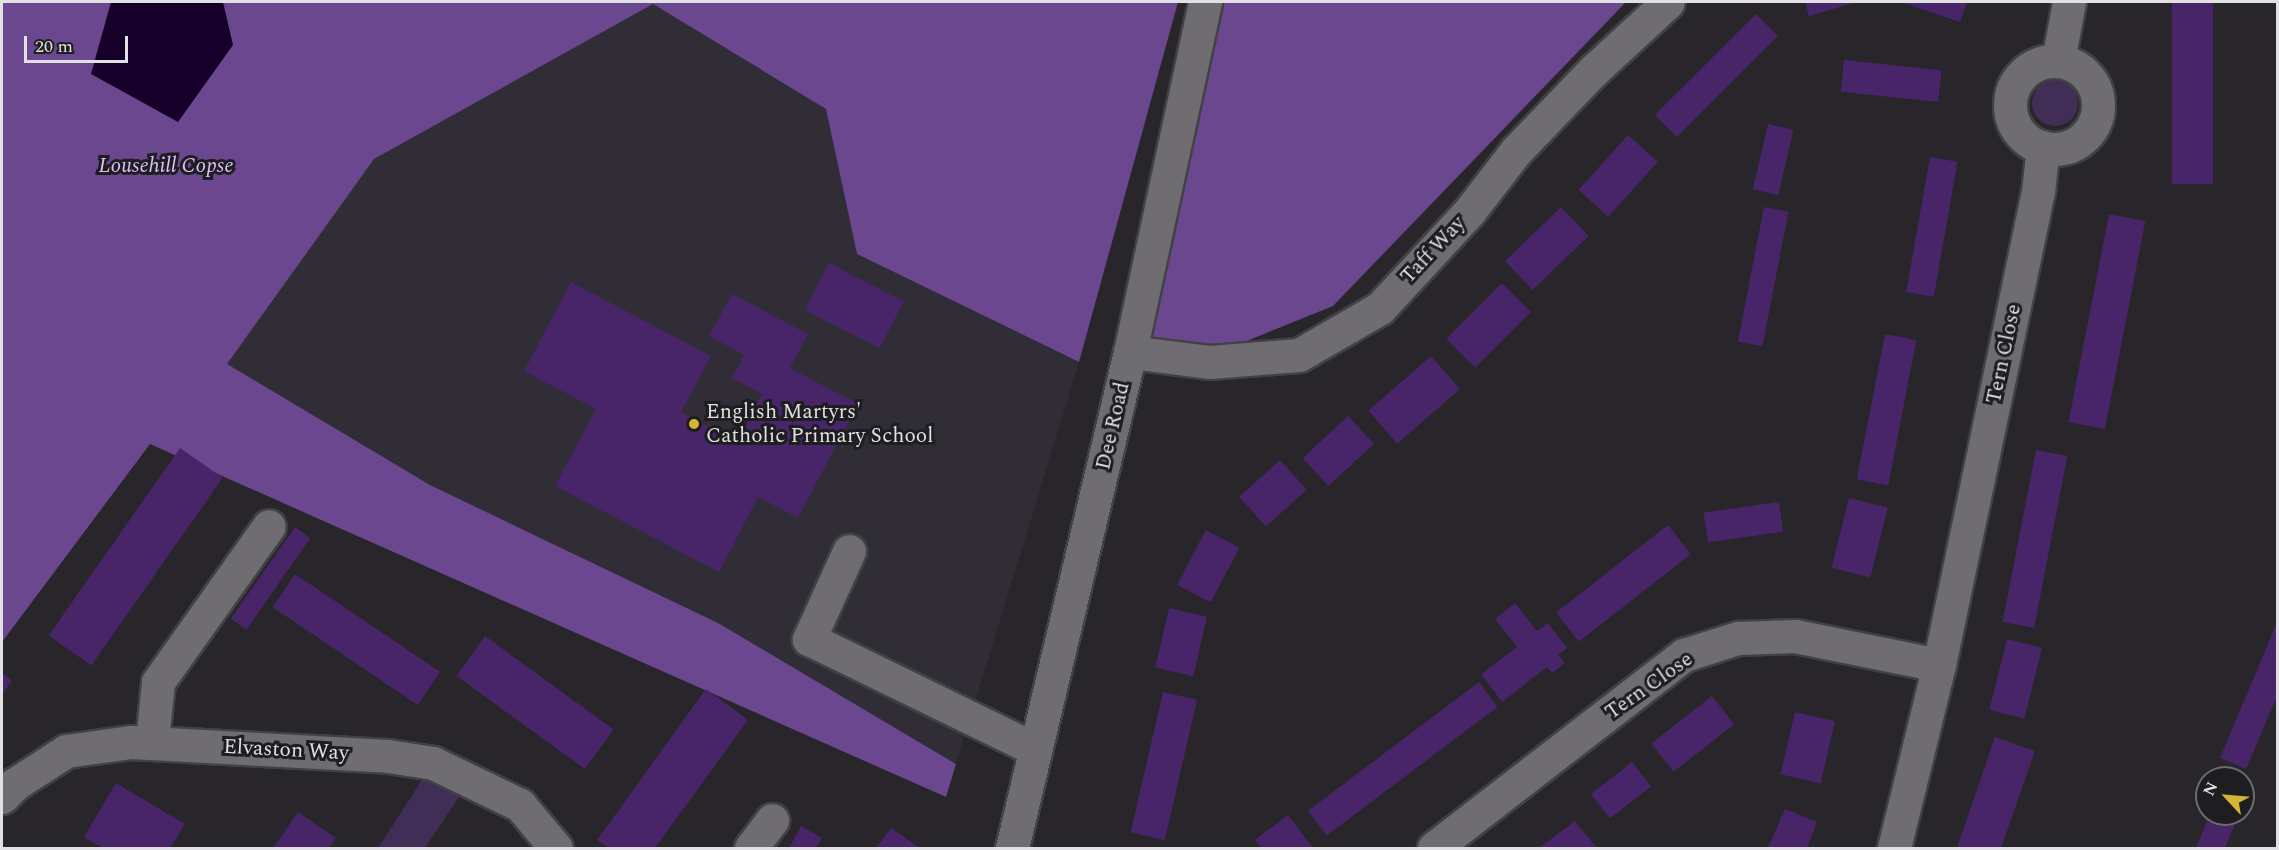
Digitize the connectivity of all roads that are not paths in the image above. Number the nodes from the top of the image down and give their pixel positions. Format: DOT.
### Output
graph roads {
  1 [pos="1205,2"];
  2 [pos="1668,2"];
  3 [pos="2069,2"];
  4 [pos="2058,61"];
  5 [pos="2043,147"];
  6 [pos="1130,352"];
  7 [pos="269,526"];
  8 [pos="849,551"];
  9 [pos="1939,665"];
  10 [pos="152,741"];
  11 [pos="1035,749"];
  12 [pos="2,797"];
  13 [pos="772,820"];
  14 [pos="556,849"];
  15 [pos="751,849"];
  16 [pos="1012,849"];
  17 [pos="1434,849"];
  18 [pos="1894,849"];
  1 -- 6 [label="street, Dee Road"];
  2 -- 6 [label="street, Taff Way"];
  3 -- 4 [label="street"];
  4 -- 5 [label="street"];
  4 -- 5 [label="street"];
  5 -- 9 [label="street, Tern Close"];
  6 -- 11 [label="street, Dee Road"];
  7 -- 10 [label="street"];
  8 -- 11 [label="street"];
  9 -- 17 [label="street, Tern Close"];
  9 -- 18 [label="street, Tern Close"];
  10 -- 12 [label="street, Elvaston Way"];
  10 -- 14 [label="street, Elvaston Way"];
  11 -- 16 [label="street, Dee Road"];
  13 -- 15 [label="street"];
}
